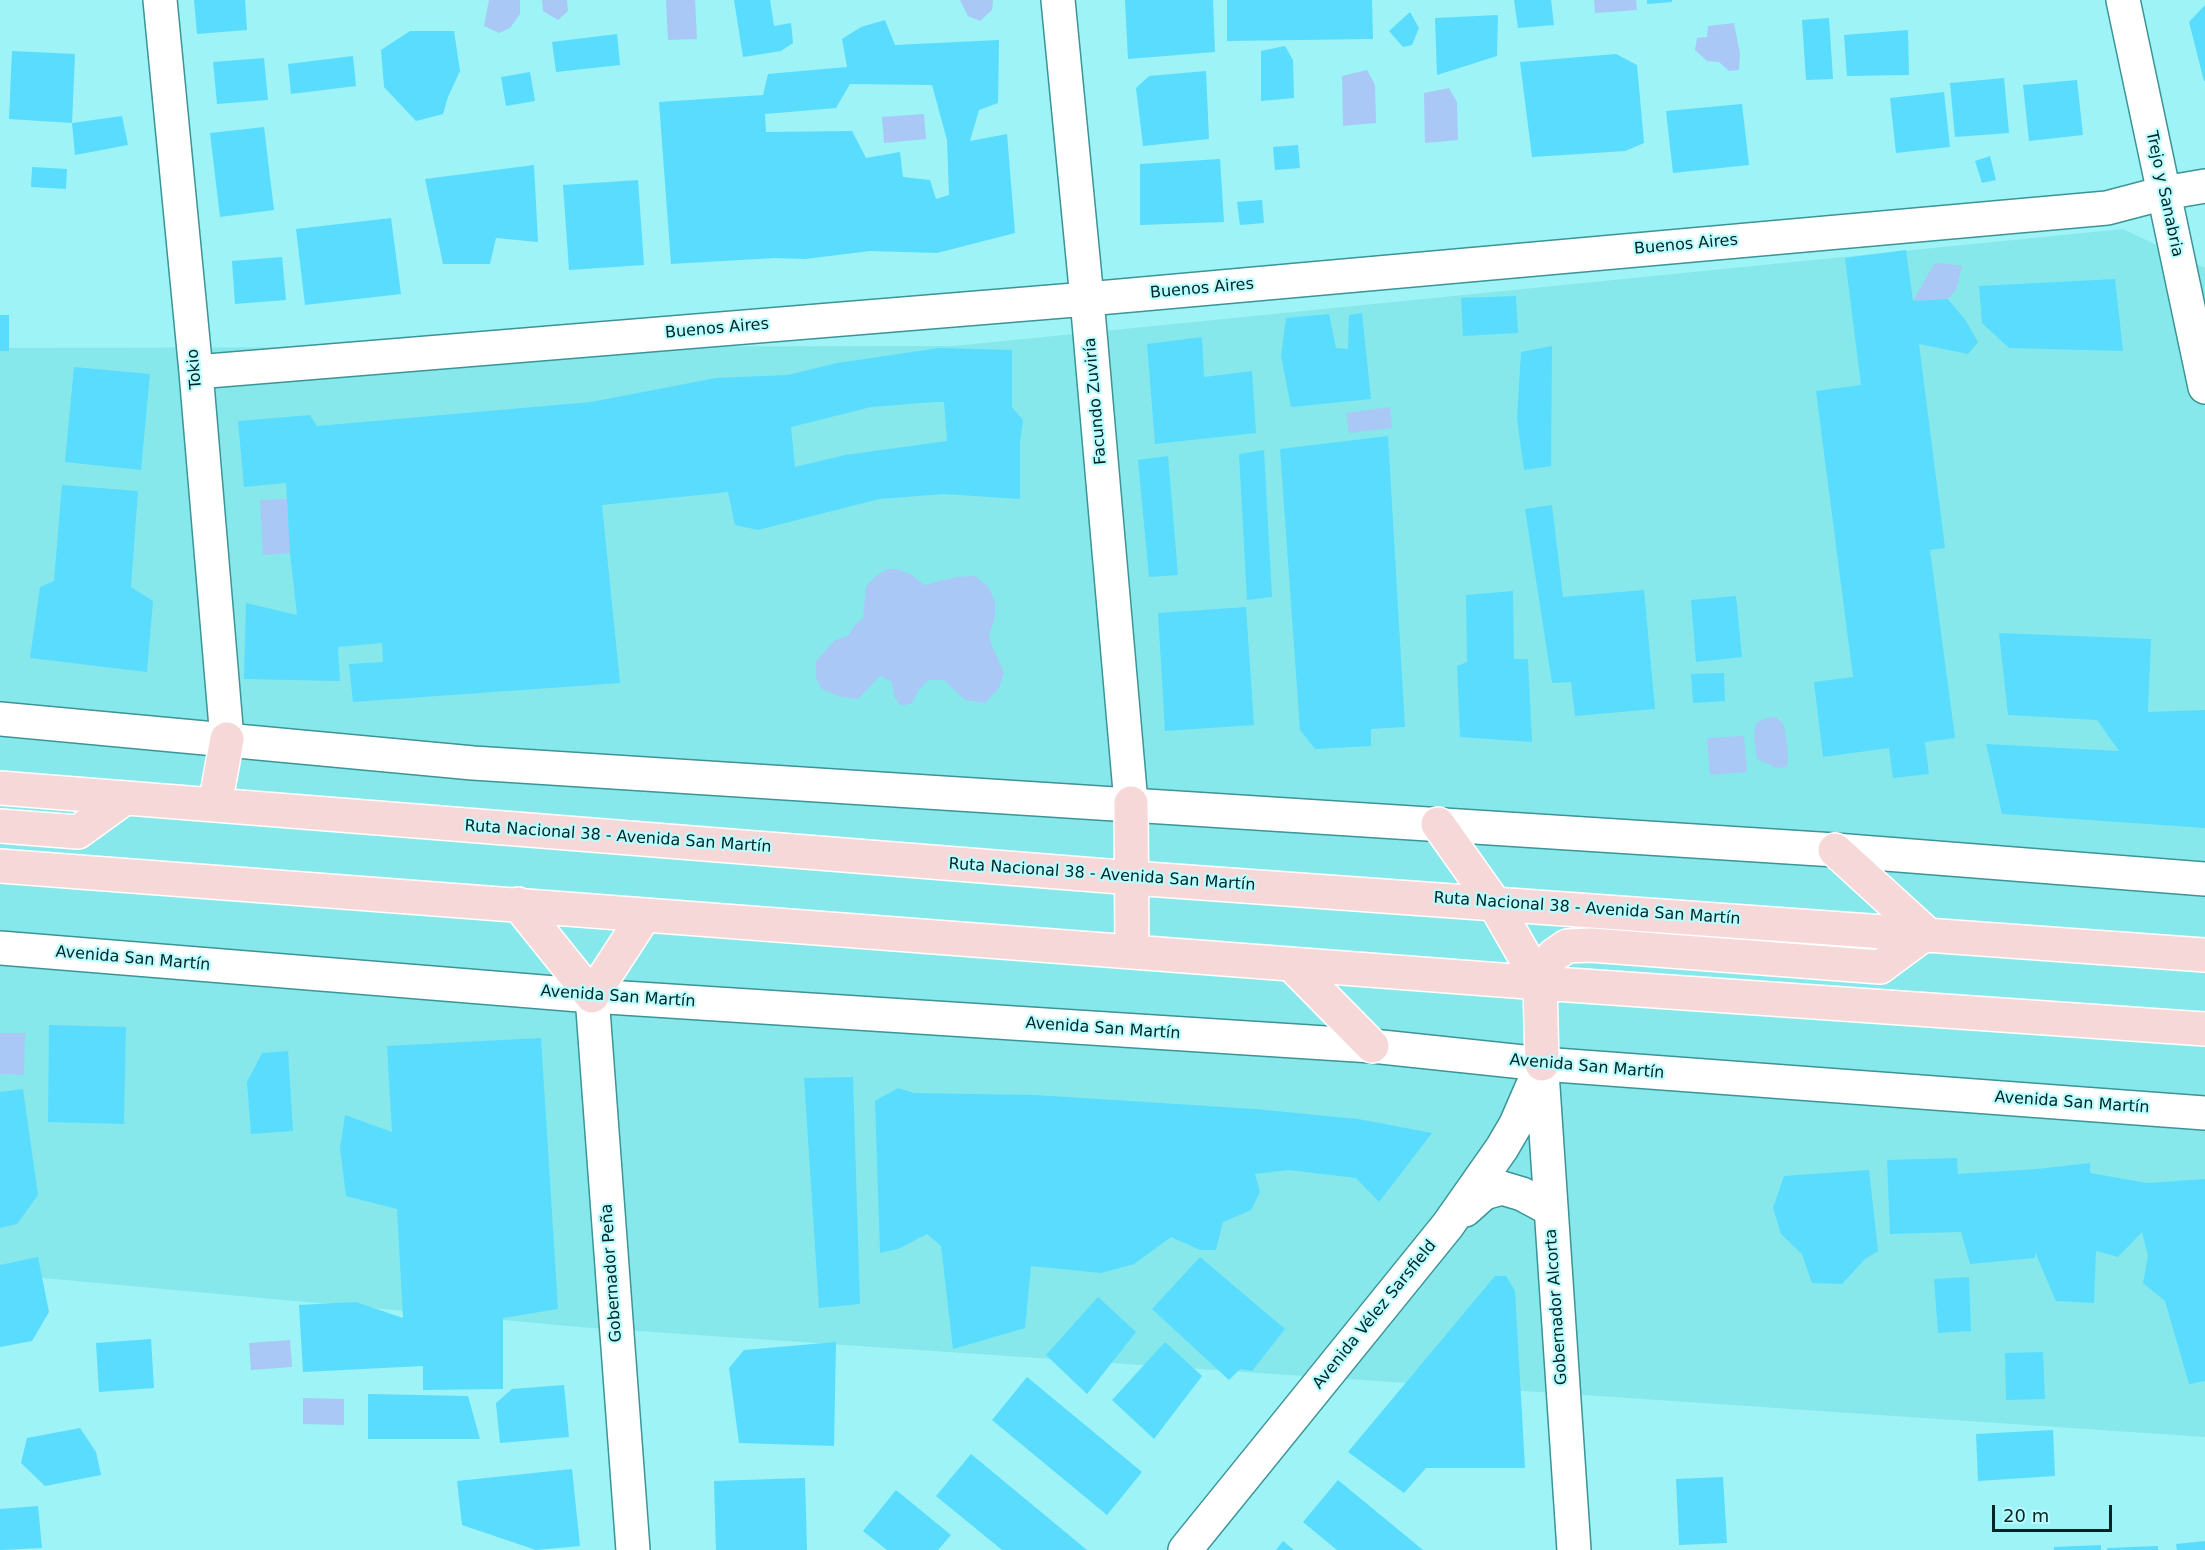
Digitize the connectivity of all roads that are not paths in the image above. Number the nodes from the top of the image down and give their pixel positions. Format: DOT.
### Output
graph roads {
  1 [pos="160,0"];
  2 [pos="1058,0"];
  3 [pos="2123,0"];
  4 [pos="2205,186"];
  5 [pos="2164,193"];
  6 [pos="1087,299"];
  7 [pos="196,372"];
  8 [pos="2205,387"];
  9 [pos="0,719"];
  10 [pos="227,739"];
  11 [pos="0,788"];
  12 [pos="125,798"];
  13 [pos="1131,803"];
  14 [pos="215,805"];
  15 [pos="1438,824"];
  16 [pos="0,826"];
  17 [pos="1835,850"];
  18 [pos="0,866"];
  19 [pos="1133,878"];
  20 [pos="2205,879"];
  21 [pos="1494,903"];
  22 [pos="518,904"];
  23 [pos="644,916"];
  24 [pos="1926,933"];
  25 [pos="0,948"];
  26 [pos="1132,951"];
  27 [pos="2205,955"];
  28 [pos="1291,964"];
  29 [pos="1540,983"];
  30 [pos="592,996"];
  31 [pos="2205,1029"];
  32 [pos="1372,1046"];
  33 [pos="1542,1064"];
  34 [pos="2205,1113"];
  35 [pos="1550,1209"];
  36 [pos="1448,1225"];
  37 [pos="633,1550"];
  38 [pos="1185,1550"];
  39 [pos="1574,1550"];
  1 -- 7 [label="street, Tokio"];
  2 -- 6 [label="street, Facundo Zuviría"];
  3 -- 5 [label="street, Trejo y Sanabria"];
  4 -- 5 [label="street, Buenos Aires"];
  5 -- 6 [label="street, Buenos Aires"];
  5 -- 8 [label="street, Trejo y Sanabria"];
  6 -- 7 [label="street, Buenos Aires"];
  6 -- 13 [label="street, Facundo Zuviría"];
  7 -- 10 [label="street, Tokio"];
  9 -- 10 [label="street"];
  10 -- 13 [label="street"];
  10 -- 14 [label="main road"];
  11 -- 12 [label="main road, Ruta Nacional 38 - Avenida San Martín"];
  12 -- 14 [label="main road, Ruta Nacional 38 - Avenida San Martín"];
  12 -- 16 [label="main road"];
  13 -- 15 [label="street"];
  13 -- 19 [label="main road"];
  14 -- 19 [label="main road, Ruta Nacional 38 - Avenida San Martín"];
  15 -- 17 [label="street"];
  15 -- 21 [label="main road"];
  17 -- 20 [label="street"];
  17 -- 24 [label="main road"];
  18 -- 22 [label="main road"];
  19 -- 21 [label="main road, Ruta Nacional 38 - Avenida San Martín"];
  19 -- 26 [label="main road"];
  21 -- 24 [label="main road, Ruta Nacional 38 - Avenida San Martín"];
  21 -- 29 [label="main road"];
  22 -- 23 [label="main road"];
  22 -- 30 [label="main road"];
  23 -- 26 [label="main road"];
  23 -- 30 [label="main road"];
  24 -- 27 [label="main road, Ruta Nacional 38 - Avenida San Martín"];
  24 -- 29 [label="main road"];
  25 -- 30 [label="street, Avenida San Martín"];
  26 -- 28 [label="main road"];
  28 -- 29 [label="main road"];
  28 -- 32 [label="main road"];
  29 -- 31 [label="main road"];
  29 -- 33 [label="main road"];
  30 -- 32 [label="street, Avenida San Martín"];
  30 -- 37 [label="street, Gobernador Peña"];
  32 -- 33 [label="street, Avenida San Martín"];
  33 -- 34 [label="street, Avenida San Martín"];
  33 -- 35 [label="street, Gobernador Alcorta"];
  33 -- 36 [label="street, Avenida Vélez Sarsfield"];
  35 -- 36 [label="street"];
  35 -- 39 [label="street, Gobernador Alcorta"];
  36 -- 38 [label="street, Avenida Vélez Sarsfield"];
}
